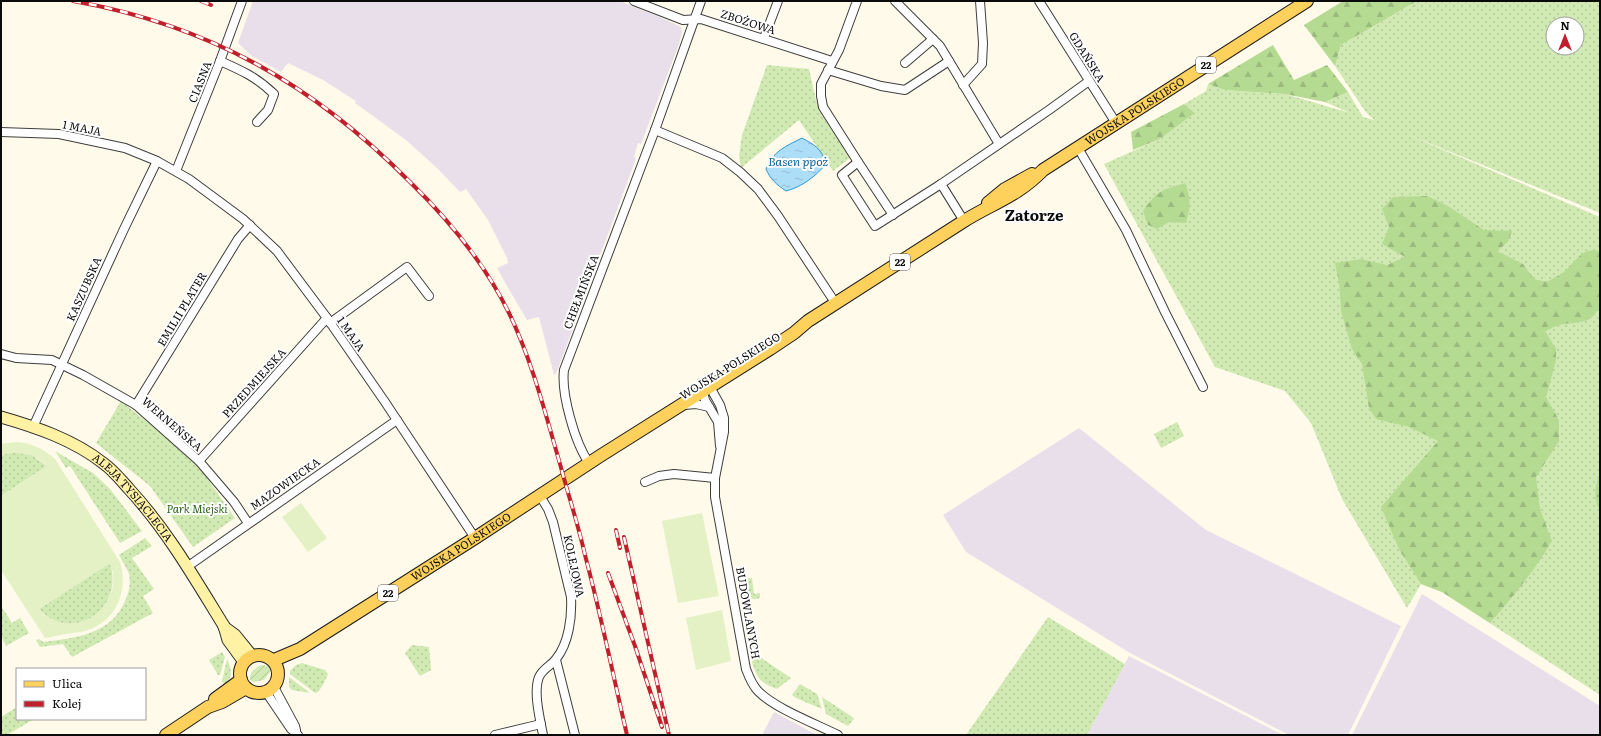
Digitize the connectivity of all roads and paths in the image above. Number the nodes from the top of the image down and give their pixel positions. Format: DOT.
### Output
graph roads {
  1 [pos="242,1"];
  2 [pos="634,1"];
  3 [pos="701,1"];
  4 [pos="778,1"];
  5 [pos="857,1"];
  6 [pos="896,1"];
  7 [pos="980,1"];
  8 [pos="1039,1"];
  9 [pos="1307,1"];
  10 [pos="1295,5"];
  11 [pos="694,20"];
  12 [pos="764,38"];
  13 [pos="933,39"];
  14 [pos="832,60"];
  15 [pos="220,61"];
  16 [pos="949,61"];
  17 [pos="905,63"];
  18 [pos="828,70"];
  19 [pos="1089,81"];
  20 [pos="963,85"];
  21 [pos="257,122"];
  22 [pos="1116,123"];
  23 [pos="655,130"];
  24 [pos="1,132"];
  25 [pos="999,144"];
  26 [pos="1078,148"];
  27 [pos="157,161"];
  28 [pos="858,162"];
  29 [pos="176,171"];
  30 [pos="941,184"];
  31 [pos="893,215"];
  32 [pos="964,221"];
  33 [pos="250,225"];
  34 [pos="429,296"];
  35 [pos="836,304"];
  36 [pos="328,321"];
  37 [pos="1,354"];
  38 [pos="62,364"];
  39 [pos="704,387"];
  40 [pos="1204,387"];
  41 [pos="136,405"];
  42 [pos="680,406"];
  43 [pos="709,407"];
  44 [pos="1,417"];
  45 [pos="397,420"];
  46 [pos="33,427"];
  47 [pos="720,446"];
  48 [pos="600,456"];
  49 [pos="199,462"];
  50 [pos="589,464"];
  51 [pos="715,478"];
  52 [pos="645,482"];
  53 [pos="540,496"];
  54 [pos="248,524"];
  55 [pos="475,538"];
  56 [pos="187,567"];
  57 [pos="248,659"];
  58 [pos="556,660"];
  59 [pos="276,664"];
  60 [pos="243,684"];
  61 [pos="270,690"];
  62 [pos="541,724"];
  63 [pos="297,734"];
  64 [pos="166,735"];
  65 [pos="495,735"];
  66 [pos="543,735"];
  67 [pos="575,735"];
  68 [pos="838,735"];
  1 -- 15 [label="street, CIASNA"];
  2 -- 11 [label="street, ZBOŻOWA"];
  3 -- 11 [label="street, CHEŁMIŃSKA"];
  4 -- 12 [label="street"];
  5 -- 14 [label="street"];
  6 -- 13 [label="street"];
  7 -- 20 [label="street"];
  8 -- 19 [label="street, GDAŃSKA"];
  9 -- 10 [label="main road, WOJSKA POLSKIEGO / 22"];
  10 -- 22 [label="main road, WOJSKA POLSKIEGO / 22"];
  11 -- 12 [label="street, ZBOŻOWA"];
  11 -- 23 [label="street, CHEŁMIŃSKA"];
  12 -- 14 [label="street, ZBOŻOWA"];
  13 -- 16 [label="street"];
  13 -- 17 [label="street"];
  14 -- 18 [label="street"];
  15 -- 21 [label="street"];
  15 -- 29 [label="street, CIASNA"];
  16 -- 18 [label="street"];
  16 -- 20 [label="street"];
  18 -- 28 [label="street"];
  19 -- 22 [label="street, GDAŃSKA"];
  19 -- 25 [label="street"];
  20 -- 25 [label="street"];
  22 -- 26 [label="main road, WOJSKA POLSKIEGO / 22"];
  23 -- 35 [label="street"];
  23 -- 50 [label="street, CHEŁMIŃSKA"];
  24 -- 27 [label="street, 1 MAJA"];
  25 -- 30 [label="street"];
  26 -- 32 [label="main road, WOJSKA POLSKIEGO / 22"];
  26 -- 40 [label="street"];
  27 -- 29 [label="street, 1 MAJA"];
  27 -- 38 [label="street, KASZUBSKA"];
  28 -- 31 [label="street"];
  28 -- 31 [label="street"];
  29 -- 33 [label="street, 1 MAJA"];
  30 -- 31 [label="street"];
  30 -- 32 [label="street"];
  32 -- 35 [label="main road, WOJSKA POLSKIEGO / 22"];
  33 -- 36 [label="street, 1 MAJA"];
  33 -- 41 [label="street, EMILII PLATER"];
  34 -- 36 [label="street, PRZEDMIEJSKA"];
  35 -- 39 [label="main road, WOJSKA POLSKIEGO / 22"];
  36 -- 45 [label="street, 1 MAJA"];
  36 -- 49 [label="street, PRZEDMIEJSKA"];
  37 -- 38 [label="street, WERNEŃSKA"];
  38 -- 41 [label="street, WERNEŃSKA"];
  38 -- 46 [label="street, KASZUBSKA"];
  39 -- 42 [label="main road, WOJSKA POLSKIEGO / 22"];
  39 -- 43 [label="street, BUDOWLANYCH"];
  39 -- 47 [label="street, BUDOWLANYCH"];
  39 -- 48 [label="main road, WOJSKA POLSKIEGO / 22"];
  41 -- 49 [label="street, WERNEŃSKA"];
  42 -- 43 [label="street"];
  42 -- 48 [label="main road, WOJSKA POLSKIEGO / 22"];
  43 -- 47 [label="street, BUDOWLANYCH"];
  44 -- 46 [label="street, ALEJA TYSIĄCLECIA"];
  45 -- 54 [label="street, MAZOWIECKA"];
  45 -- 55 [label="street, 1 MAJA"];
  46 -- 56 [label="street, ALEJA TYSIĄCLECIA"];
  47 -- 51 [label="street, BUDOWLANYCH"];
  48 -- 50 [label="main road, WOJSKA POLSKIEGO / 22"];
  49 -- 54 [label="street, WERNEŃSKA"];
  50 -- 53 [label="main road, WOJSKA POLSKIEGO / 22"];
  51 -- 52 [label="street"];
  51 -- 68 [label="street, BUDOWLANYCH"];
  53 -- 55 [label="main road, WOJSKA POLSKIEGO / 22"];
  53 -- 58 [label="street, KOLEJOWA"];
  54 -- 56 [label="street, MAZOWIECKA"];
  55 -- 59 [label="main road, WOJSKA POLSKIEGO / 22"];
  56 -- 57 [label="street, ALEJA TYSIĄCLECIA"];
  57 -- 59 [label="main road"];
  57 -- 60 [label="main road"];
  58 -- 62 [label="street"];
  58 -- 67 [label="street"];
  59 -- 61 [label="main road"];
  60 -- 61 [label="main road"];
  60 -- 64 [label="main road"];
  61 -- 63 [label="street"];
  62 -- 65 [label="street"];
  62 -- 66 [label="street"];
}
